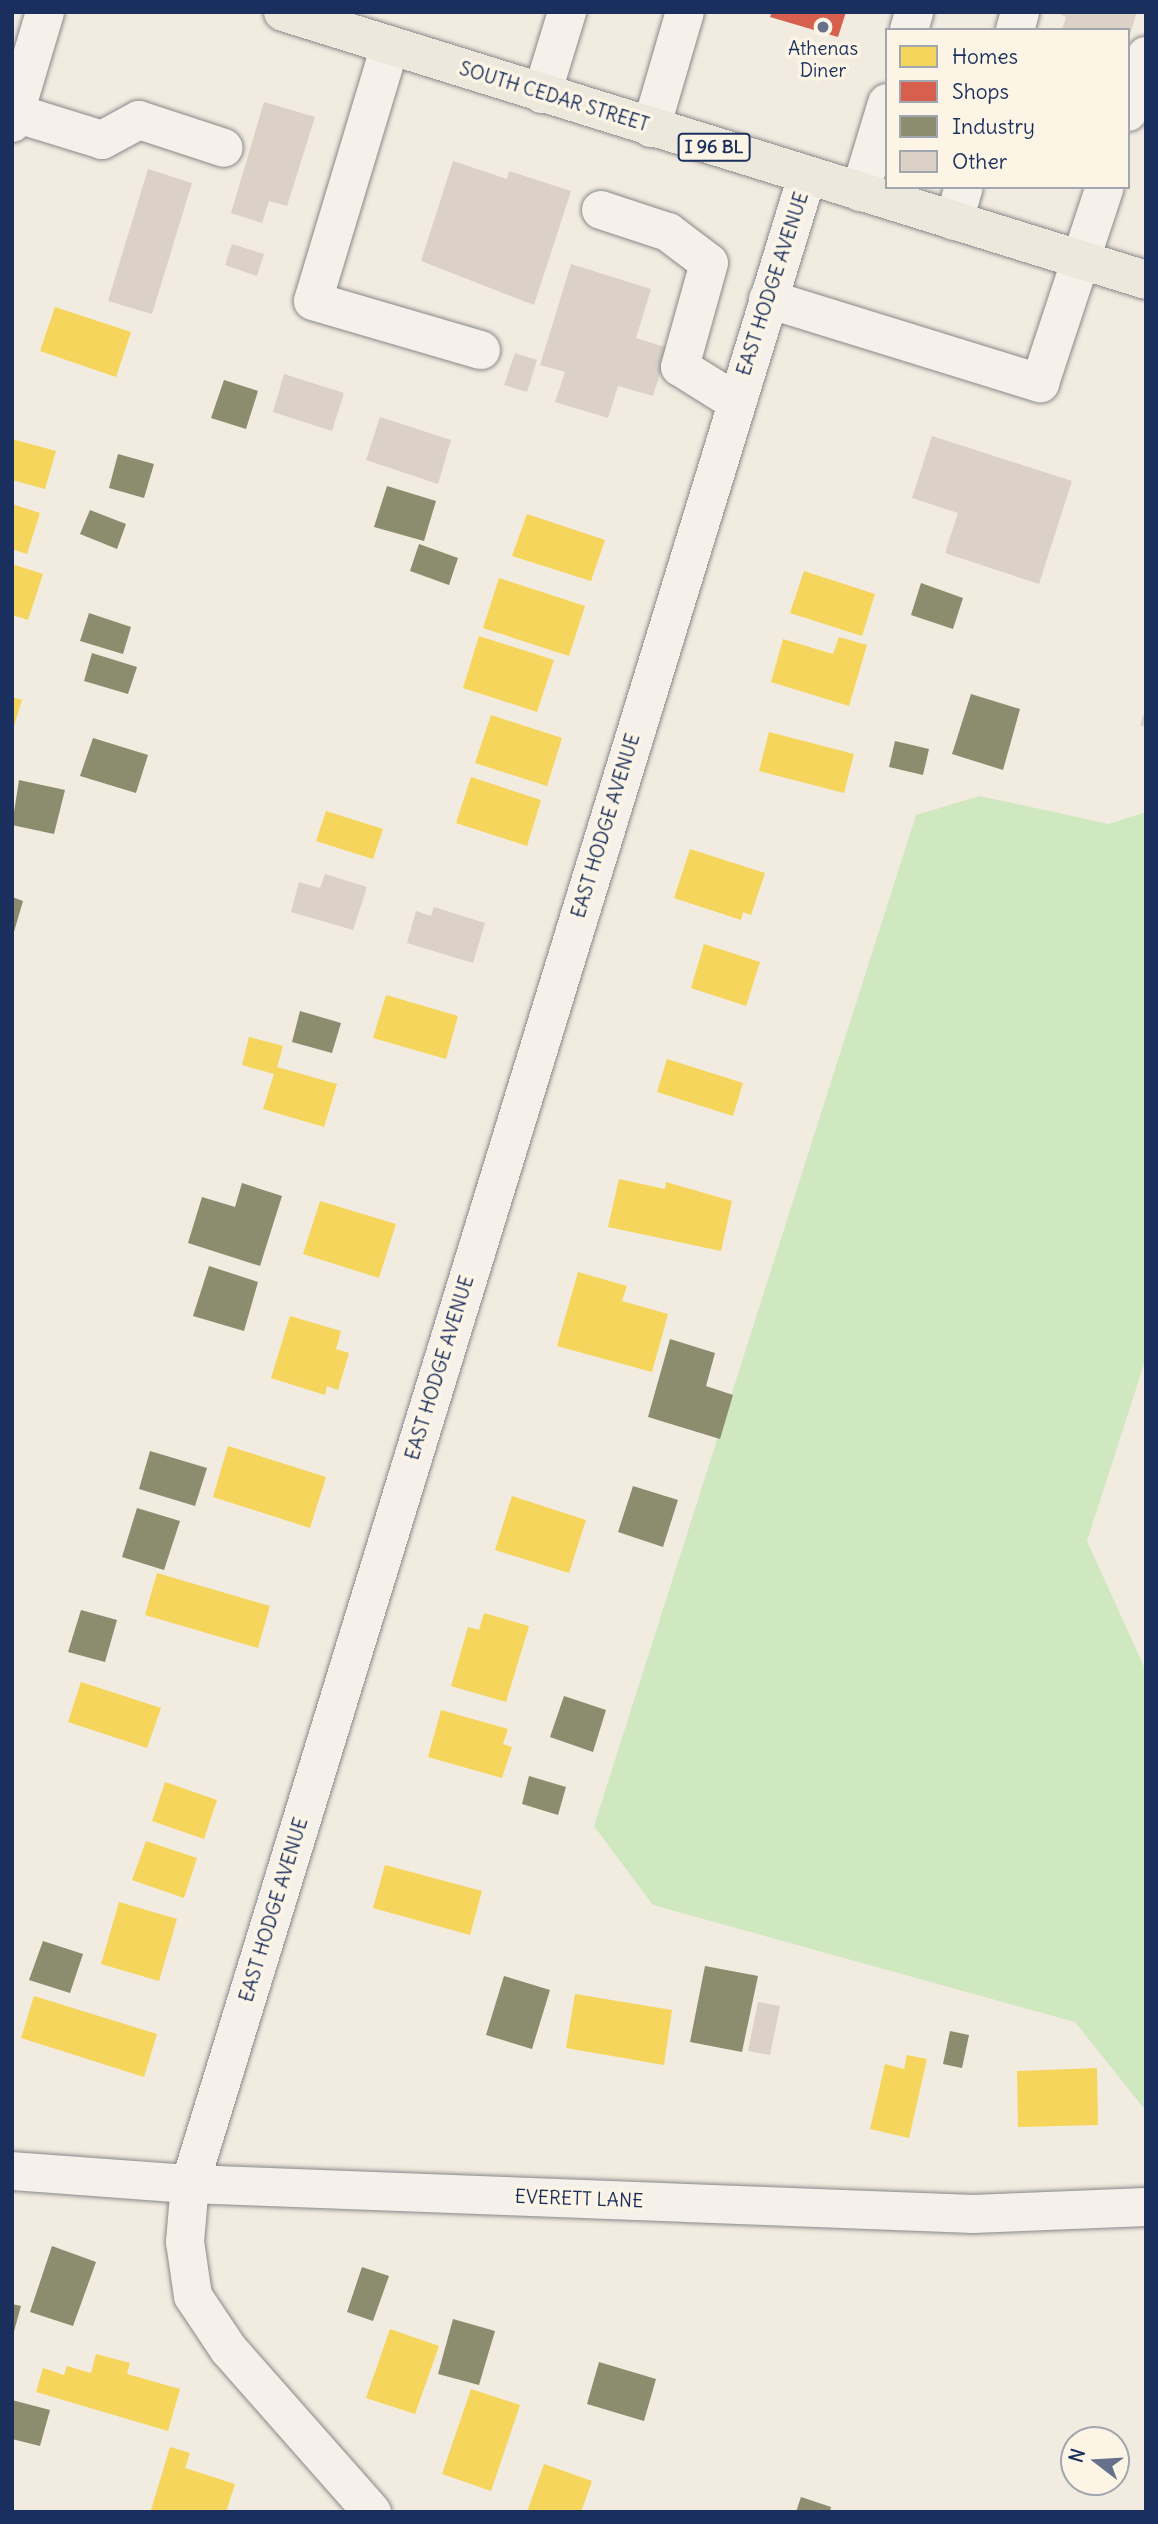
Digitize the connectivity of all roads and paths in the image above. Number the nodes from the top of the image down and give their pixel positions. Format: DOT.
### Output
graph roads {
  1 [pos="45,12"];
  2 [pos="283,12"];
  3 [pos="567,12"];
  4 [pos="685,12"];
  5 [pos="390,46"];
  6 [pos="1146,56"];
  7 [pos="542,94"];
  8 [pos="1130,106"];
  9 [pos="885,110"];
  10 [pos="14,118"];
  11 [pos="651,128"];
  12 [pos="224,148"];
  13 [pos="807,176"];
  14 [pos="1104,189"];
  15 [pos="860,192"];
  16 [pos="959,204"];
  17 [pos="601,210"];
  18 [pos="1082,260"];
  19 [pos="1146,280"];
  20 [pos="768,299"];
  21 [pos="481,349"];
  22 [pos="736,402"];
  23 [pos="12,2171"];
  24 [pos="190,2183"];
  25 [pos="1146,2207"];
  26 [pos="372,2512"];
  1 -- 10 [label="street"];
  2 -- 5 [label="main road, SOUTH CEDAR STREET / I 96 BL"];
  3 -- 7 [label="street"];
  4 -- 11 [label="street"];
  5 -- 7 [label="main road, SOUTH CEDAR STREET / I 96 BL"];
  5 -- 21 [label="street"];
  6 -- 8 [label="street"];
  7 -- 11 [label="main road, SOUTH CEDAR STREET / I 96 BL"];
  9 -- 15 [label="street"];
  10 -- 12 [label="street"];
  11 -- 13 [label="main road, SOUTH CEDAR STREET / I 96 BL"];
  13 -- 15 [label="main road, SOUTH CEDAR STREET / I 96 BL"];
  13 -- 20 [label="street, EAST HODGE AVENUE"];
  14 -- 18 [label="street"];
  15 -- 16 [label="main road, SOUTH CEDAR STREET / I 96 BL"];
  16 -- 18 [label="main road, SOUTH CEDAR STREET / I 96 BL"];
  17 -- 22 [label="street"];
  18 -- 19 [label="main road, SOUTH CEDAR STREET / I 96 BL"];
  18 -- 20 [label="street"];
  20 -- 22 [label="street, EAST HODGE AVENUE"];
  22 -- 24 [label="street, EAST HODGE AVENUE"];
  23 -- 24 [label="street, EVERETT LANE"];
  24 -- 25 [label="street, EVERETT LANE"];
  24 -- 26 [label="street, EAST HODGE AVENUE"];
}
